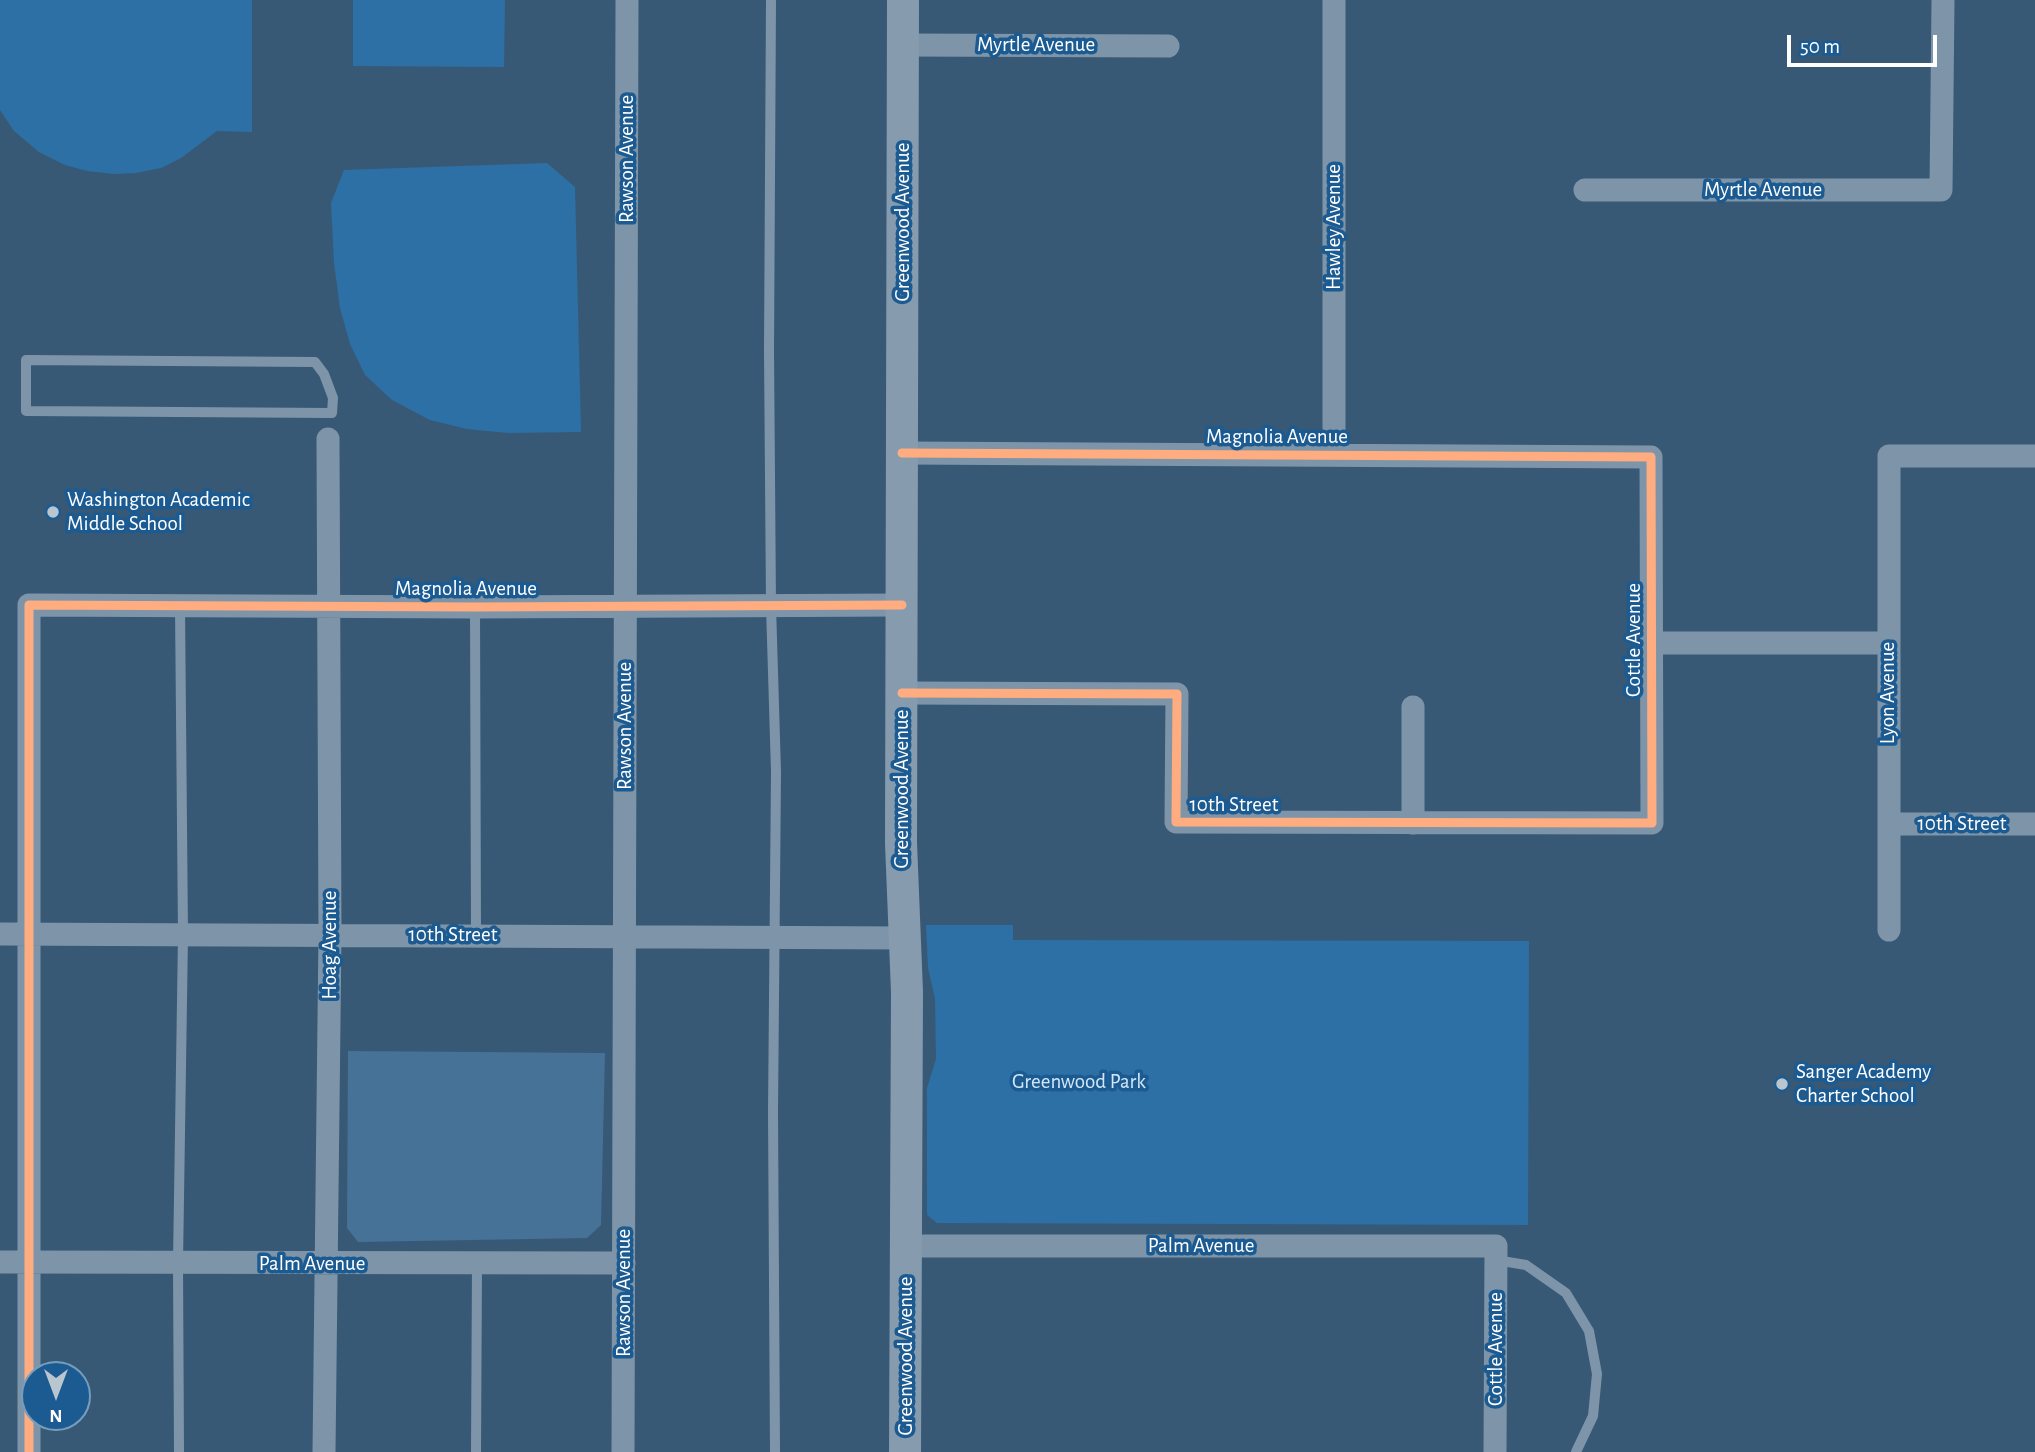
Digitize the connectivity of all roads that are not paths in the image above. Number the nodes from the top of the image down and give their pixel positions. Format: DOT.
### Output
graph roads {
  1 [pos="628,0"];
  2 [pos="771,0"];
  3 [pos="903,0"];
  4 [pos="1334,0"];
  5 [pos="1943,0"];
  6 [pos="903,45"];
  7 [pos="1168,46"];
  8 [pos="1585,190"];
  9 [pos="332,413"];
  10 [pos="328,439"];
  11 [pos="902,453"];
  12 [pos="1334,455"];
  13 [pos="2035,456"];
  14 [pos="1651,457"];
  15 [pos="902,605"];
  16 [pos="180,606"];
  17 [pos="328,606"];
  18 [pos="771,606"];
  19 [pos="475,607"];
  20 [pos="625,607"];
  21 [pos="1652,643"];
  22 [pos="1888,643"];
  23 [pos="902,693"];
  24 [pos="1413,707"];
  25 [pos="1652,822"];
  26 [pos="1413,823"];
  27 [pos="1889,824"];
  28 [pos="2035,824"];
  29 [pos="1889,930"];
  30 [pos="0,934"];
  31 [pos="330,934"];
  32 [pos="30,935"];
  33 [pos="183,935"];
  34 [pos="476,936"];
  35 [pos="624,936"];
  36 [pos="775,937"];
  37 [pos="905,938"];
  38 [pos="906,1246"];
  39 [pos="1496,1253"];
  40 [pos="0,1262"];
  41 [pos="30,1262"];
  42 [pos="178,1263"];
  43 [pos="478,1263"];
  44 [pos="624,1263"];
  45 [pos="328,1264"];
  46 [pos="29,1452"];
  47 [pos="179,1452"];
  48 [pos="324,1452"];
  49 [pos="476,1452"];
  50 [pos="623,1452"];
  51 [pos="775,1452"];
  52 [pos="905,1452"];
  53 [pos="1496,1452"];
  54 [pos="1576,1452"];
  1 -- 20 [label="street, Rawson Avenue"];
  2 -- 18 [label="lane"];
  3 -- 6 [label="street, Greenwood Avenue"];
  4 -- 12 [label="street, Hawley Avenue"];
  5 -- 8 [label="street, Myrtle Avenue"];
  6 -- 7 [label="street, Myrtle Avenue"];
  6 -- 11 [label="street, Greenwood Avenue"];
  9 -- 9 [label="lane"];
  9 -- 10 [label="lane"];
  10 -- 17 [label="street, Hoag Avenue"];
  11 -- 12 [label="street, Magnolia Avenue"];
  11 -- 15 [label="street, Greenwood Avenue"];
  12 -- 14 [label="street, Magnolia Avenue"];
  13 -- 22 [label="street, Lyon Avenue"];
  14 -- 21 [label="street, Cottle Avenue"];
  15 -- 18 [label="street, Magnolia Avenue"];
  15 -- 23 [label="street, Greenwood Avenue"];
  16 -- 17 [label="street, Magnolia Avenue"];
  16 -- 32 [label="street, Magnolia Avenue"];
  16 -- 33 [label="lane"];
  17 -- 19 [label="street, Magnolia Avenue"];
  17 -- 31 [label="street, Hoag Avenue"];
  18 -- 20 [label="street, Magnolia Avenue"];
  18 -- 36 [label="lane"];
  19 -- 20 [label="street, Magnolia Avenue"];
  19 -- 34 [label="lane"];
  20 -- 35 [label="street, Rawson Avenue"];
  21 -- 22 [label="street"];
  21 -- 25 [label="street, Cottle Avenue"];
  22 -- 27 [label="street, Lyon Avenue"];
  23 -- 26 [label="street, 10th Street"];
  23 -- 37 [label="street, Greenwood Avenue"];
  24 -- 26 [label="street"];
  25 -- 26 [label="street, 10th Street"];
  27 -- 28 [label="street, 10th Street"];
  27 -- 29 [label="street, Lyon Avenue"];
  30 -- 32 [label="street, 10th Street"];
  31 -- 33 [label="street, 10th Street"];
  31 -- 34 [label="street, 10th Street"];
  31 -- 45 [label="street, Hoag Avenue"];
  32 -- 33 [label="street, 10th Street"];
  32 -- 41 [label="street"];
  33 -- 42 [label="lane"];
  34 -- 35 [label="street, 10th Street"];
  35 -- 36 [label="street, 10th Street"];
  35 -- 44 [label="street, Rawson Avenue"];
  36 -- 37 [label="street, 10th Street"];
  36 -- 51 [label="lane"];
  37 -- 38 [label="street, Greenwood Avenue"];
  38 -- 39 [label="street, Palm Avenue"];
  38 -- 52 [label="street, Greenwood Avenue"];
  39 -- 53 [label="street, Cottle Avenue"];
  39 -- 54 [label="lane"];
  40 -- 41 [label="street, Palm Avenue"];
  41 -- 42 [label="street, Palm Avenue"];
  41 -- 46 [label="street"];
  42 -- 45 [label="street, Palm Avenue"];
  42 -- 47 [label="lane"];
  43 -- 44 [label="street, Palm Avenue"];
  43 -- 45 [label="street, Palm Avenue"];
  43 -- 49 [label="lane"];
  44 -- 50 [label="street, Rawson Avenue"];
  45 -- 48 [label="street, Hoag Avenue"];
}
